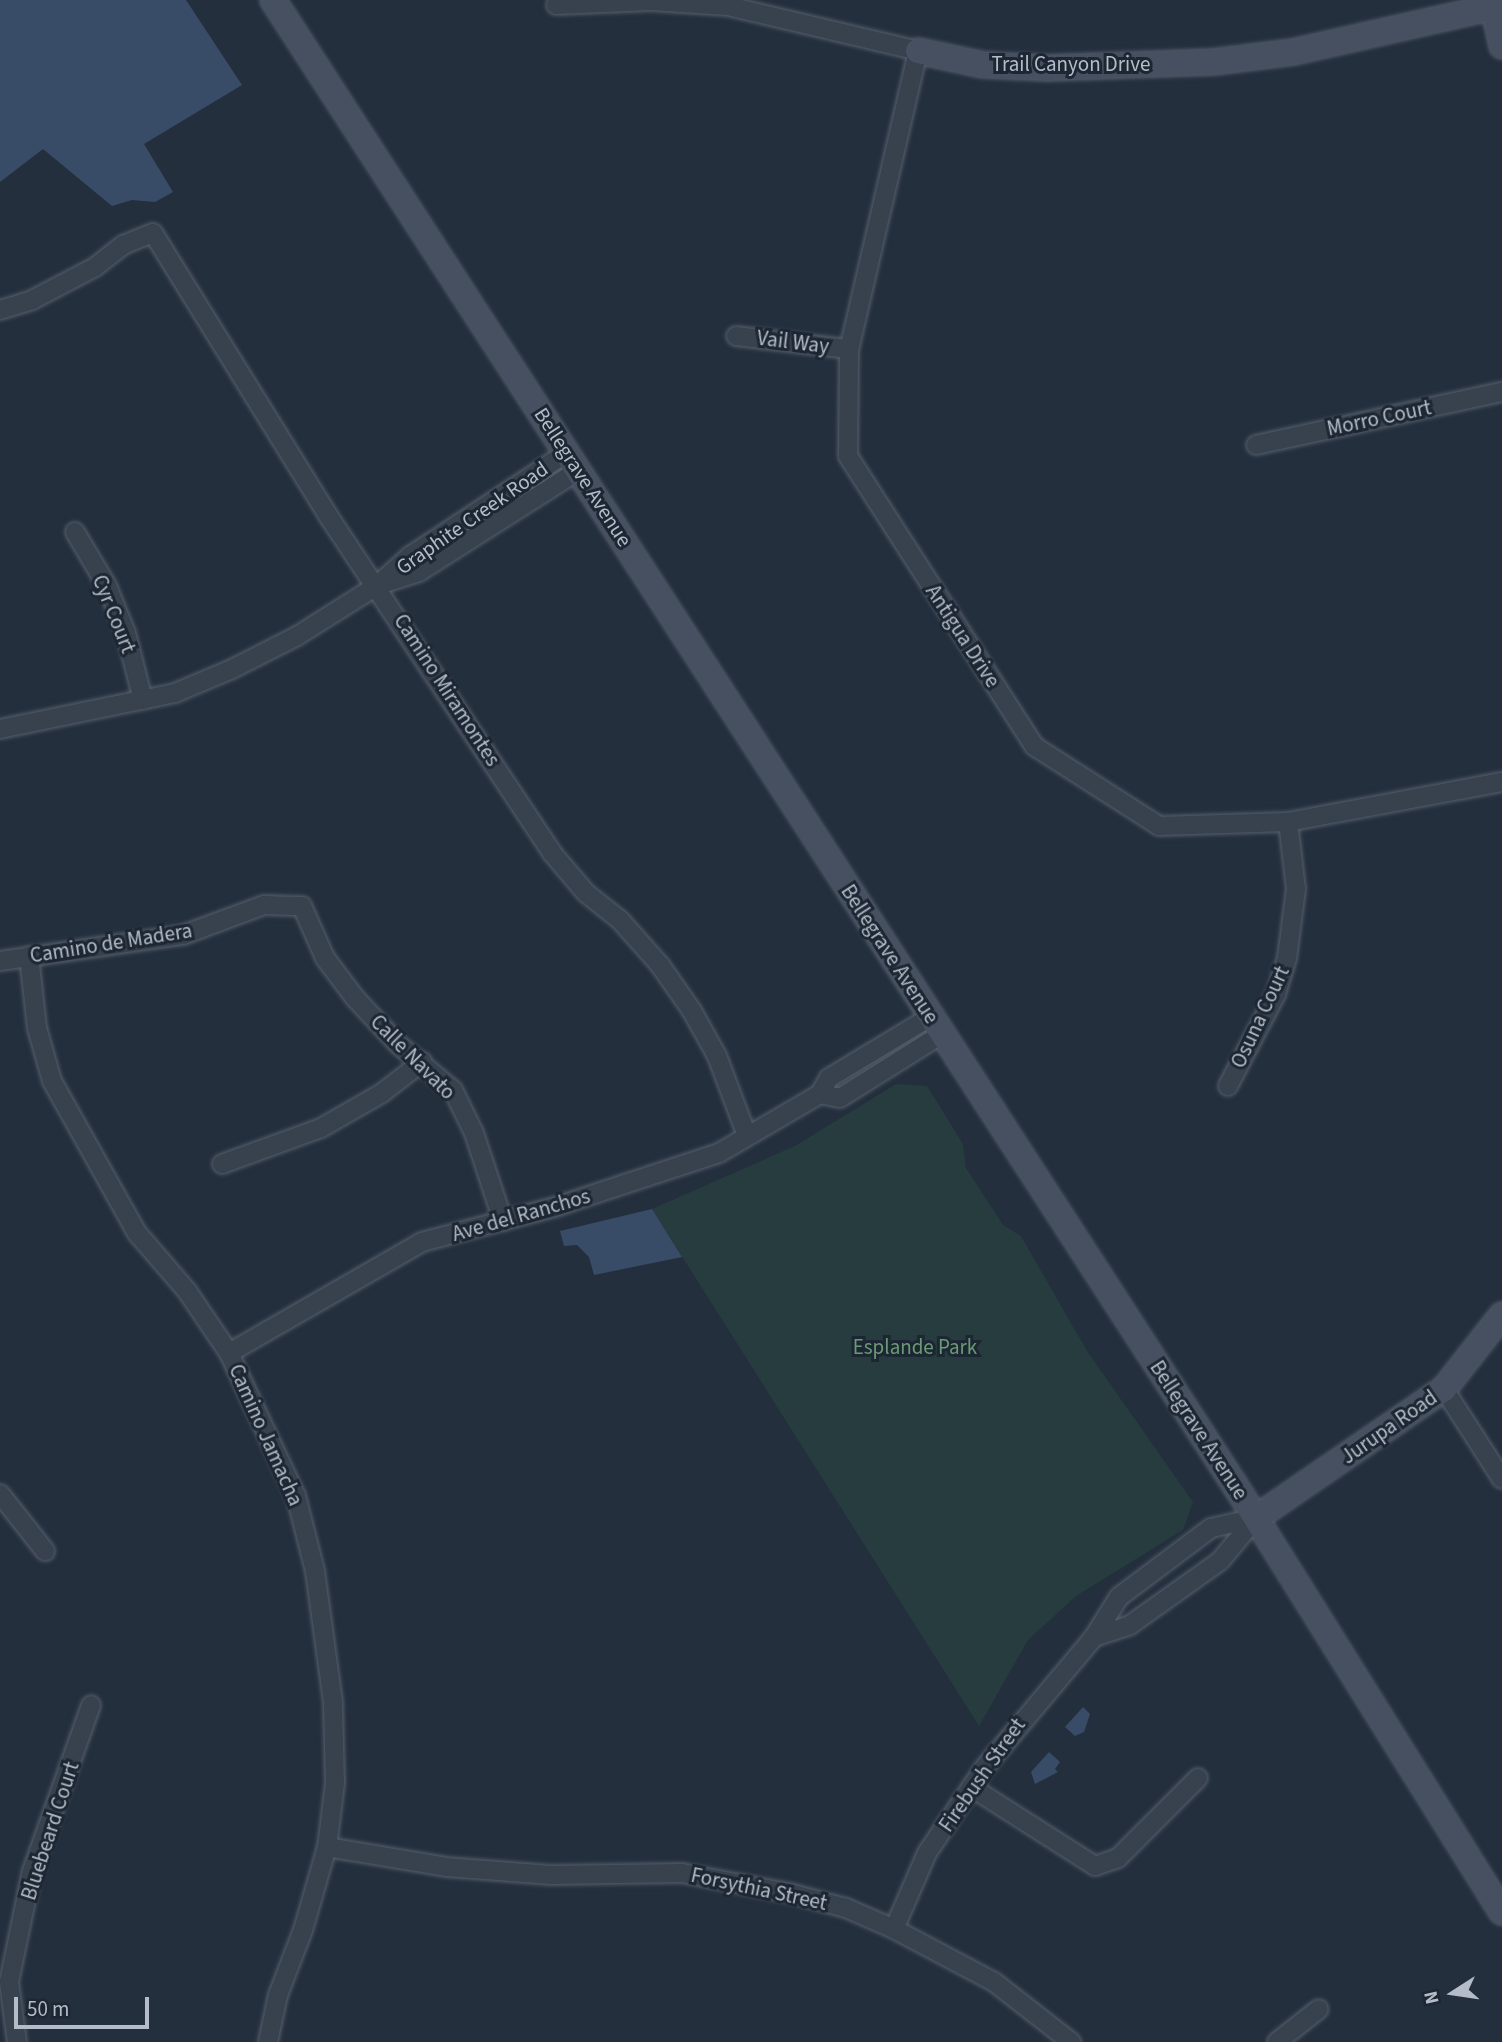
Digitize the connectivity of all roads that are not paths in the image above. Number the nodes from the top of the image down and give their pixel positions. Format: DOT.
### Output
graph roads {
  1 [pos="273,0"];
  2 [pos="1496,4"];
  3 [pos="556,5"];
  4 [pos="1502,46"];
  5 [pos="918,51"];
  6 [pos="0,310"];
  7 [pos="736,336"];
  8 [pos="849,349"];
  9 [pos="1502,392"];
  10 [pos="1256,445"];
  11 [pos="573,461"];
  12 [pos="75,532"];
  13 [pos="378,585"];
  14 [pos="143,700"];
  15 [pos="0,729"];
  16 [pos="1502,782"];
  17 [pos="1288,822"];
  18 [pos="302,906"];
  19 [pos="29,956"];
  20 [pos="0,961"];
  21 [pos="936,1026"];
  22 [pos="422,1062"];
  23 [pos="1228,1086"];
  24 [pos="747,1136"];
  25 [pos="222,1164"];
  26 [pos="503,1221"];
  27 [pos="1502,1315"];
  28 [pos="229,1353"];
  29 [pos="1444,1389"];
  30 [pos="1502,1479"];
  31 [pos="0,1494"];
  32 [pos="1256,1518"];
  33 [pos="46,1551"];
  34 [pos="1094,1637"];
  35 [pos="91,1704"];
  36 [pos="1198,1778"];
  37 [pos="971,1787"];
  38 [pos="327,1847"];
  39 [pos="1502,1912"];
  40 [pos="894,1929"];
  41 [pos="1319,2009"];
  42 [pos="17,2042"];
  43 [pos="268,2042"];
  44 [pos="1071,2042"];
  45 [pos="1277,2042"];
  1 -- 11 [label="main road, Bellegrave Avenue"];
  2 -- 4 [label="main road"];
  2 -- 5 [label="main road, Trail Canyon Drive"];
  3 -- 5 [label="street, Trail Canyon Drive"];
  5 -- 8 [label="street, Antigua Drive"];
  6 -- 13 [label="street, Camino Miramontes"];
  7 -- 8 [label="street, Vail Way"];
  8 -- 17 [label="street, Antigua Drive"];
  9 -- 10 [label="street, Morro Court"];
  11 -- 13 [label="street, Graphite Creek Road"];
  11 -- 21 [label="main road, Bellegrave Avenue"];
  12 -- 14 [label="street, Cyr Court"];
  13 -- 14 [label="street, Graphite Creek Road"];
  13 -- 24 [label="street, Camino Miramontes"];
  14 -- 15 [label="street, Graphite Creek Road"];
  16 -- 17 [label="street, Antigua Drive"];
  17 -- 23 [label="street, Osuna Court"];
  18 -- 19 [label="street, Camino de Madera"];
  18 -- 22 [label="street, Calle Navato"];
  19 -- 20 [label="street, Camino de Madera"];
  19 -- 28 [label="street, Camino Jamacha"];
  21 -- 24 [label="street, Ave del Ranchos"];
  21 -- 32 [label="main road, Bellegrave Avenue"];
  22 -- 25 [label="street"];
  22 -- 26 [label="street, Calle Navato"];
  24 -- 26 [label="street, Ave del Ranchos"];
  26 -- 28 [label="street, Ave del Ranchos"];
  27 -- 29 [label="main road, Jurupa Road"];
  28 -- 38 [label="street, Camino Jamacha"];
  29 -- 30 [label="street"];
  29 -- 32 [label="main road, Jurupa Road"];
  31 -- 33 [label="street"];
  32 -- 34 [label="street, Firebush Street"];
  32 -- 34 [label="street, Firebush Street"];
  32 -- 39 [label="main road, Bellegrave Avenue"];
  34 -- 37 [label="street, Firebush Street"];
  35 -- 42 [label="street, Bluebeard Court"];
  36 -- 37 [label="street"];
  37 -- 40 [label="street, Firebush Street"];
  38 -- 40 [label="street, Forsythia Street"];
  38 -- 43 [label="street, Camino Jamacha"];
  40 -- 44 [label="street, Forsythia Street"];
  41 -- 45 [label="street"];
}
